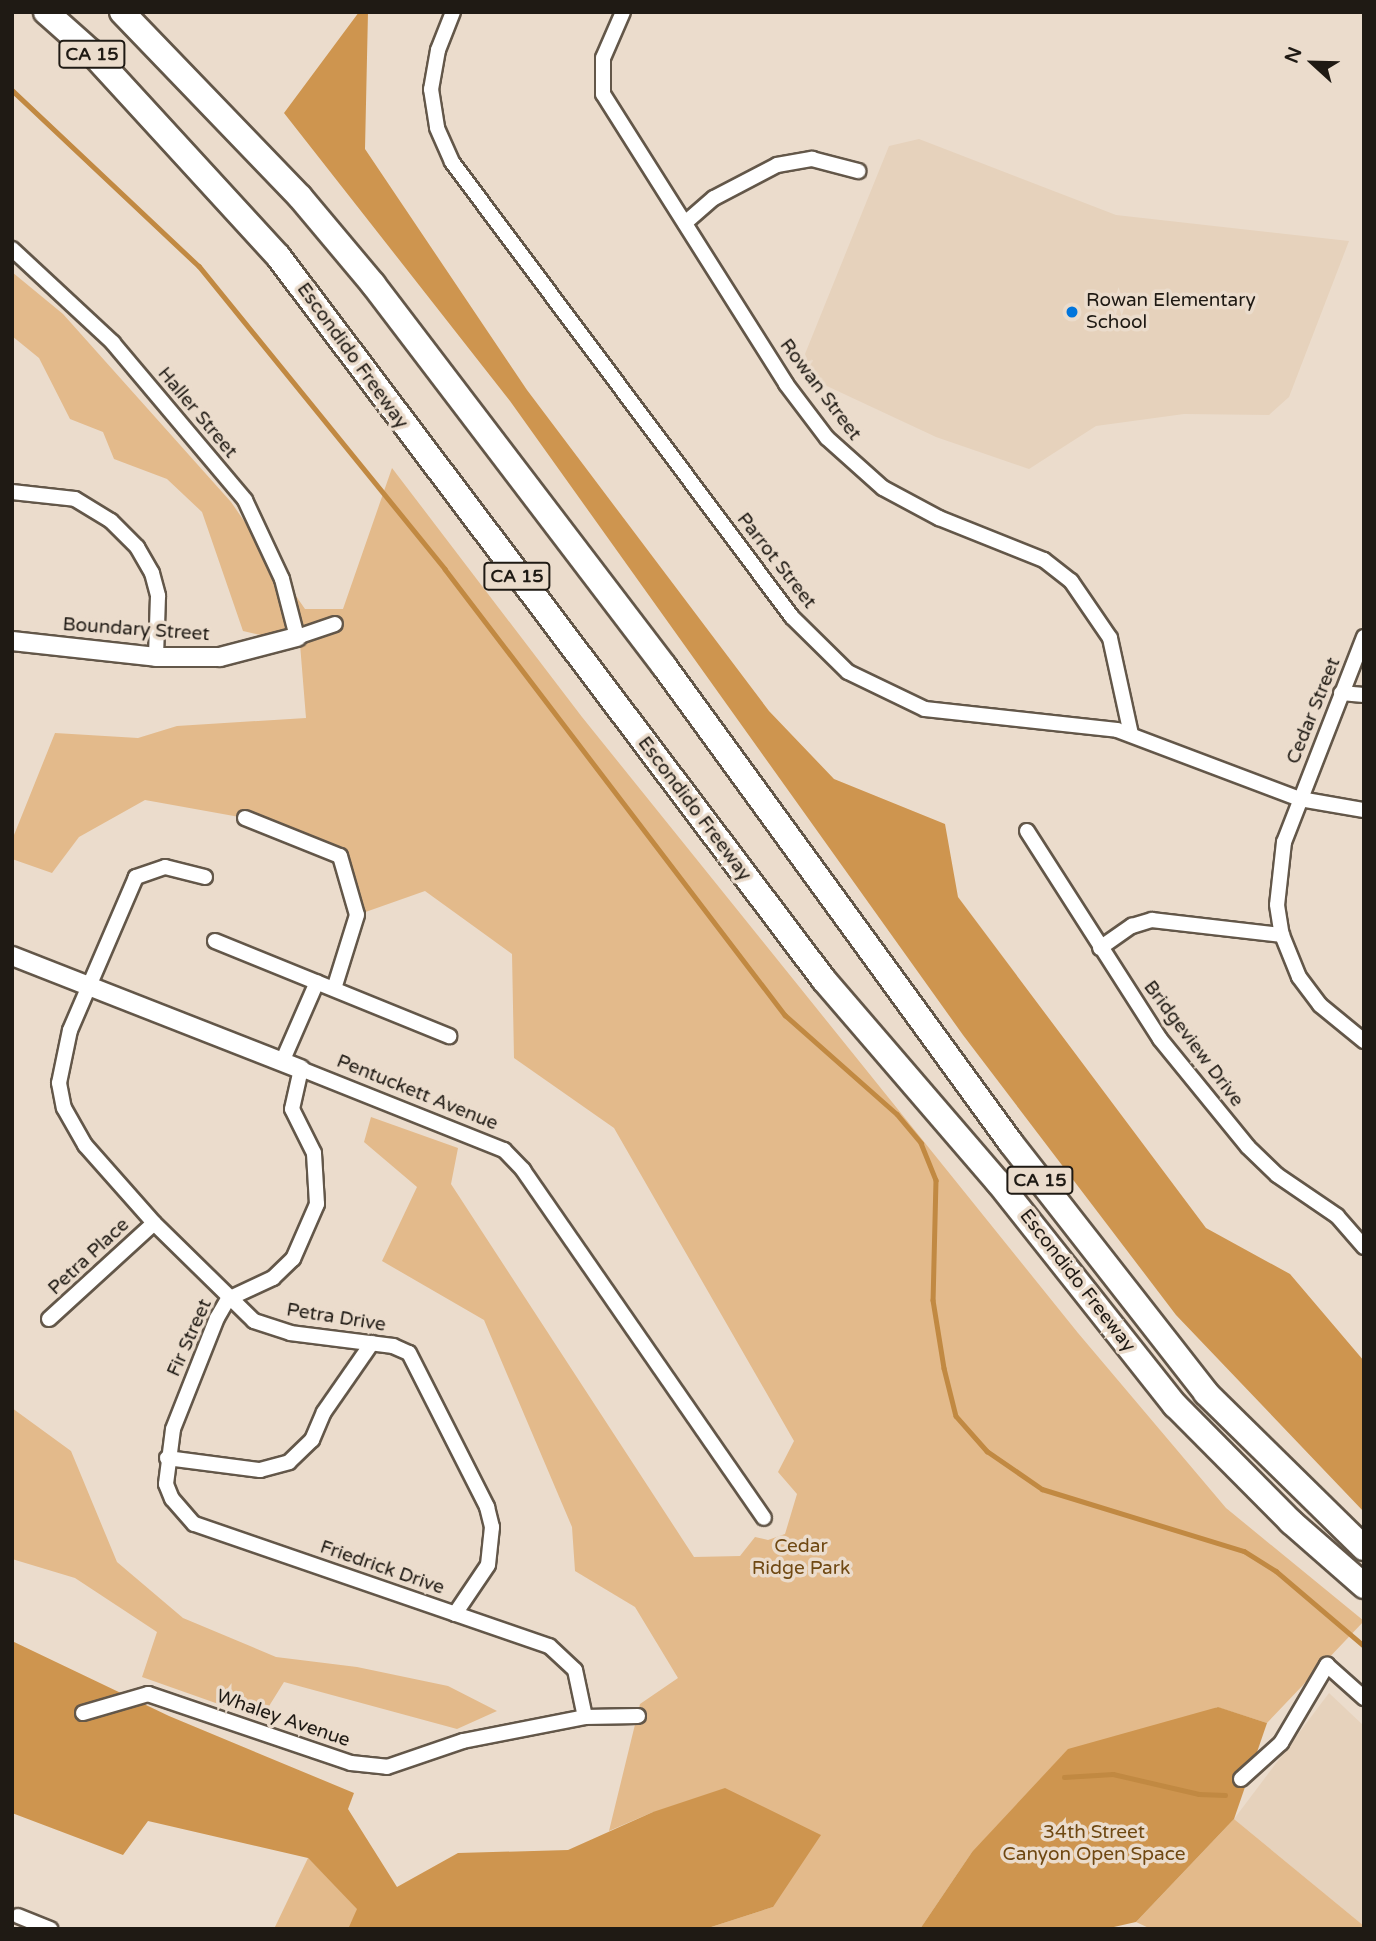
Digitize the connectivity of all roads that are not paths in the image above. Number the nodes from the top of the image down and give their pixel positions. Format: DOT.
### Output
graph roads {
  1 [pos="28,12"];
  2 [pos="46,12"];
  3 [pos="121,12"];
  4 [pos="453,12"];
  5 [pos="623,12"];
  6 [pos="134,100"];
  7 [pos="858,171"];
  8 [pos="685,223"];
  9 [pos="12,249"];
  10 [pos="12,492"];
  11 [pos="335,624"];
  12 [pos="1364,637"];
  13 [pos="297,638"];
  14 [pos="12,641"];
  15 [pos="156,657"];
  16 [pos="1341,693"];
  17 [pos="1364,695"];
  18 [pos="1131,734"];
  19 [pos="1300,799"];
  20 [pos="1364,810"];
  21 [pos="245,818"];
  22 [pos="1027,831"];
  23 [pos="205,877"];
  24 [pos="1282,935"];
  25 [pos="215,941"];
  26 [pos="1100,948"];
  27 [pos="12,956"];
  28 [pos="317,982"];
  29 [pos="89,985"];
  30 [pos="334,989"];
  31 [pos="449,1036"];
  32 [pos="1364,1041"];
  33 [pos="282,1062"];
  34 [pos="301,1069"];
  35 [pos="154,1223"];
  36 [pos="1364,1247"];
  37 [pos="228,1299"];
  38 [pos="49,1319"];
  39 [pos="372,1343"];
  40 [pos="167,1458"];
  41 [pos="764,1518"];
  42 [pos="1364,1549"];
  43 [pos="1360,1584"];
  44 [pos="455,1614"];
  45 [pos="1364,1698"];
  46 [pos="83,1713"];
  47 [pos="638,1716"];
  48 [pos="585,1717"];
  49 [pos="1241,1779"];
  50 [pos="18,1916"];
  51 [pos="51,1929"];
  1 -- 6 [label="highway"];
  2 -- 6 [label="highway, Escondido Freeway / CA 15"];
  3 -- 42 [label="highway, Escondido Freeway / CA 15"];
  4 -- 18 [label="street, Parrot Street"];
  5 -- 8 [label="street, Rowan Street"];
  6 -- 43 [label="highway, Escondido Freeway / CA 15"];
  7 -- 8 [label="street"];
  8 -- 18 [label="street, Rowan Street"];
  9 -- 13 [label="street, Haller Street"];
  10 -- 15 [label="street"];
  11 -- 13 [label="street, Boundary Street"];
  12 -- 16 [label="street, Cedar Street"];
  13 -- 15 [label="street, Boundary Street"];
  14 -- 15 [label="street, Boundary Street"];
  16 -- 17 [label="street"];
  16 -- 19 [label="street, Cedar Street"];
  18 -- 19 [label="street, Parrot Street"];
  19 -- 20 [label="street, Parrot Street"];
  19 -- 24 [label="street, Cedar Street"];
  21 -- 30 [label="street"];
  22 -- 26 [label="street, Bridgeview Drive"];
  23 -- 29 [label="street, Petra Drive"];
  24 -- 26 [label="street"];
  24 -- 32 [label="street, Cedar Street"];
  25 -- 28 [label="street"];
  26 -- 36 [label="street, Bridgeview Drive"];
  27 -- 29 [label="street, Pentuckett Avenue"];
  28 -- 30 [label="street"];
  28 -- 33 [label="street"];
  29 -- 33 [label="street, Pentuckett Avenue"];
  29 -- 35 [label="street, Petra Drive"];
  30 -- 31 [label="street"];
  33 -- 34 [label="street, Pentuckett Avenue"];
  34 -- 37 [label="street, Fir Street"];
  34 -- 41 [label="street, Pentuckett Avenue"];
  35 -- 37 [label="street, Petra Drive"];
  35 -- 38 [label="street, Petra Place"];
  37 -- 39 [label="street, Petra Drive"];
  37 -- 40 [label="street, Fir Street"];
  39 -- 40 [label="street"];
  39 -- 44 [label="street, Petra Drive"];
  40 -- 44 [label="street, Friedrick Drive"];
  44 -- 48 [label="street, Friedrick Drive"];
  45 -- 49 [label="street"];
  46 -- 48 [label="street, Whaley Avenue"];
  47 -- 48 [label="street, Whaley Avenue"];
  50 -- 51 [label="street"];
}
